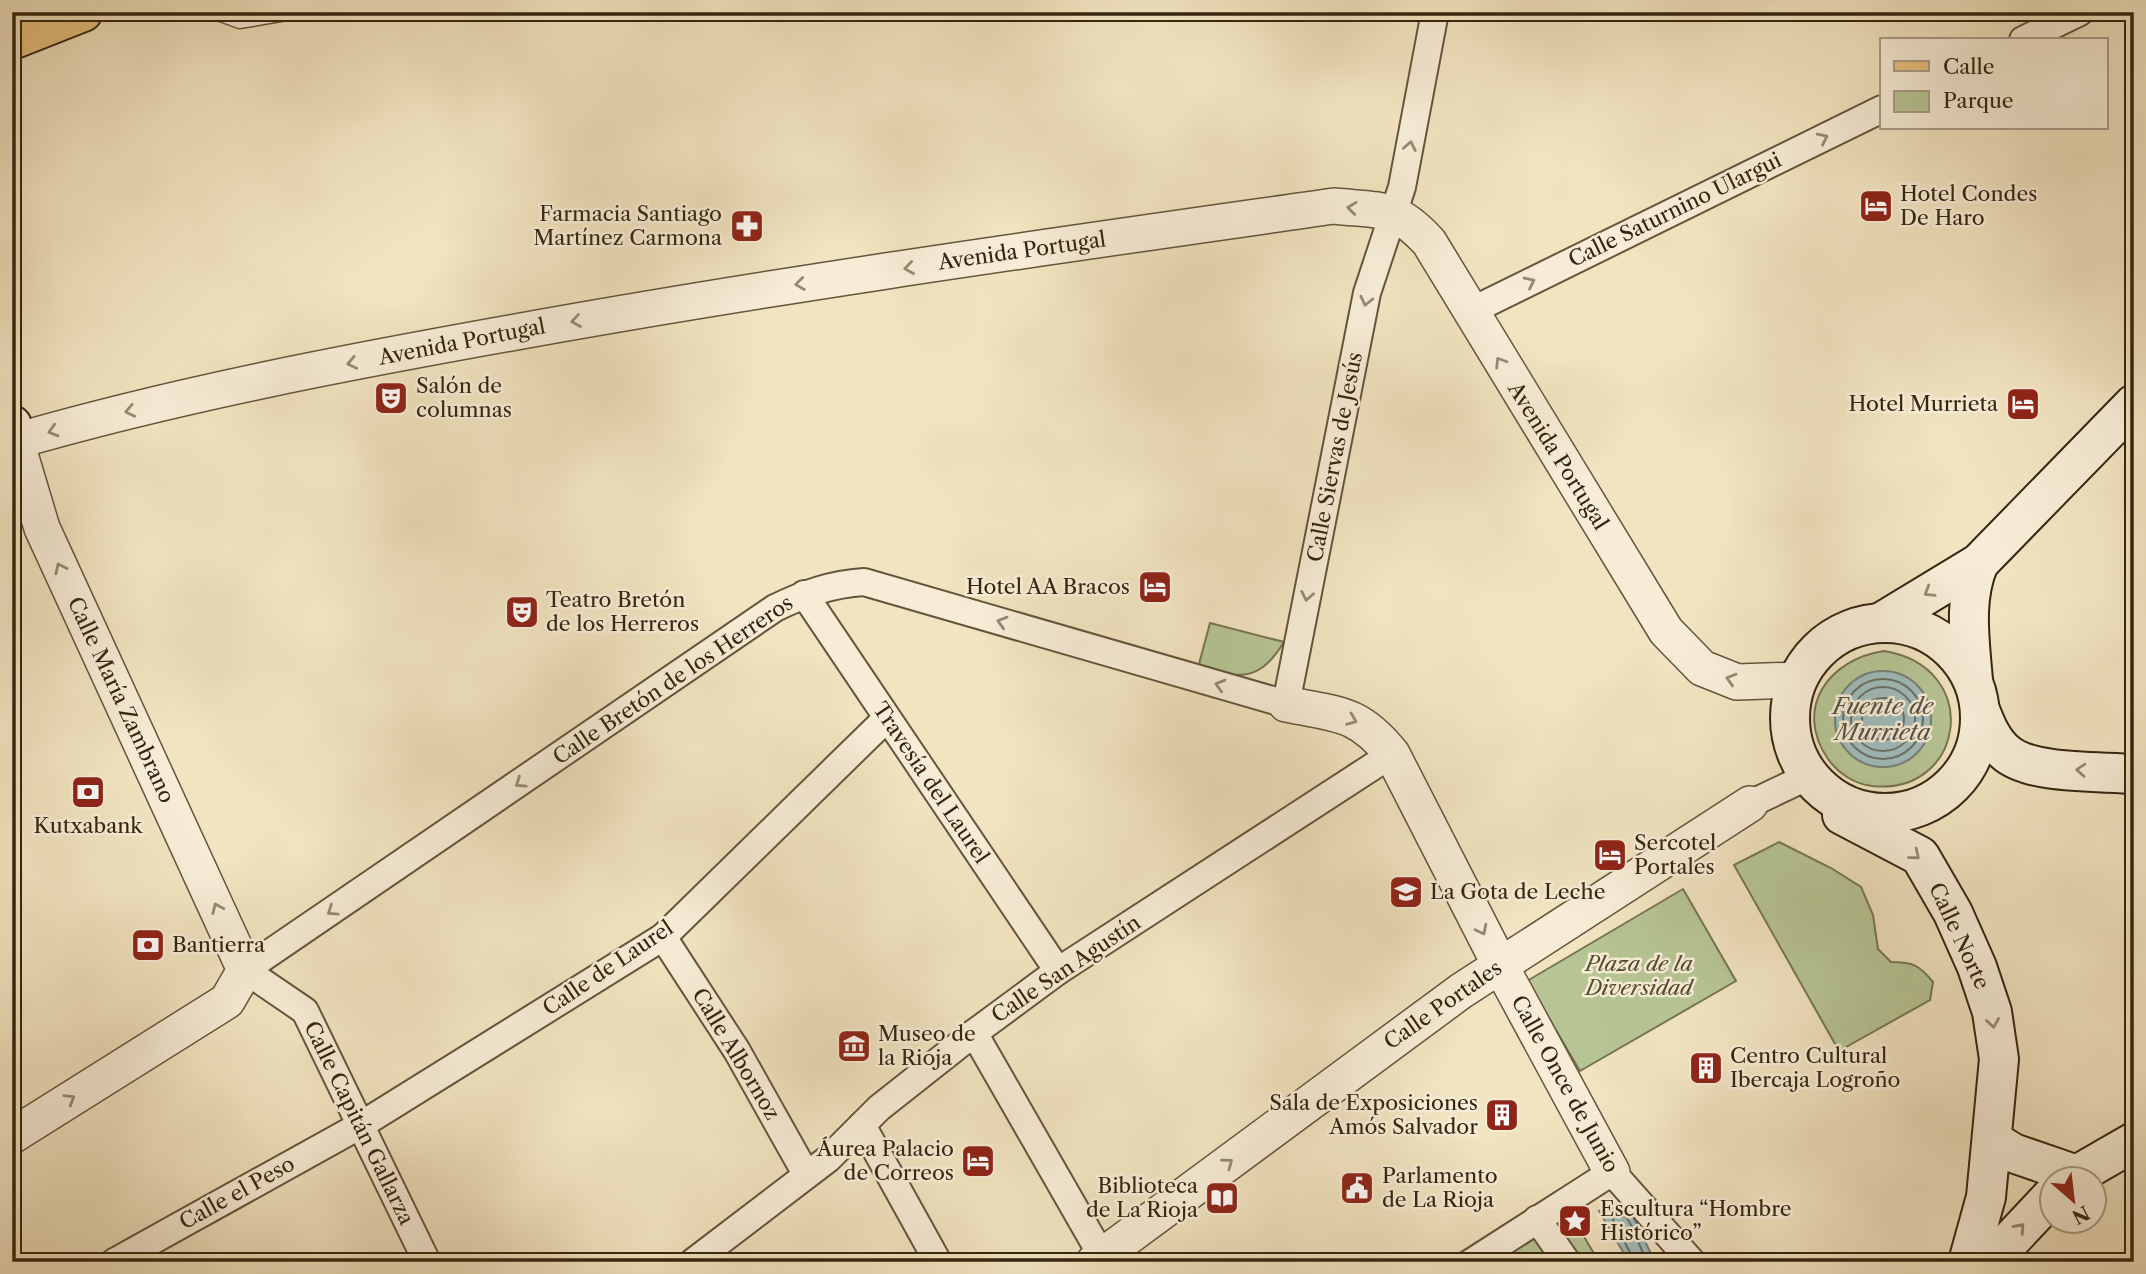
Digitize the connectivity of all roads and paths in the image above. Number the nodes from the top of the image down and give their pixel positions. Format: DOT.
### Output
graph roads {
  1 [pos="18,12"];
  2 [pos="83,12"];
  3 [pos="221,12"];
  4 [pos="281,12"];
  5 [pos="1435,12"];
  6 [pos="2080,12"];
  7 [pos="12,32"];
  8 [pos="2027,38"];
  9 [pos="12,40"];
  10 [pos="1880,110"];
  11 [pos="1395,213"];
  12 [pos="1469,312"];
  13 [pos="2134,404"];
  14 [pos="14,437"];
  15 [pos="1979,563"];
  16 [pos="804,594"];
  17 [pos="1880,623"];
  18 [pos="1798,680"];
  19 [pos="1976,695"];
  20 [pos="1286,704"];
  21 [pos="887,718"];
  22 [pos="1392,754"];
  23 [pos="2134,774"];
  24 [pos="1815,783"];
  25 [pos="1750,804"];
  26 [pos="663,936"];
  27 [pos="1500,965"];
  28 [pos="245,970"];
  29 [pos="1058,971"];
  30 [pos="974,1033"];
  31 [pos="361,1125"];
  32 [pos="862,1125"];
  33 [pos="12,1136"];
  34 [pos="1992,1140"];
  35 [pos="2134,1142"];
  36 [pos="2093,1166"];
  37 [pos="2038,1168"];
  38 [pos="1612,1172"];
  39 [pos="806,1174"];
  40 [pos="2038,1211"];
  41 [pos="1537,1219"];
  42 [pos="1098,1259"];
  43 [pos="114,1262"];
  44 [pos="427,1262"];
  45 [pos="693,1262"];
  46 [pos="939,1262"];
  47 [pos="1472,1262"];
  48 [pos="1567,1262"];
  49 [pos="1692,1262"];
  50 [pos="1968,1262"];
  51 [pos="1990,1262"];
  1 -- 7 [label="main road"];
  2 -- 9 [label="main road"];
  3 -- 4 [label="lane"];
  11 -- 5 [label="street, Calle Siervas de Jesús, one-way"];
  6 -- 8 [label="street"];
  12 -- 10 [label="street, Calle Saturnino Ulargui, one-way"];
  11 -- 12 [label="street, Avenida Portugal"];
  11 -- 14 [label="street, Avenida Portugal, one-way"];
  11 -- 20 [label="street, Calle Siervas de Jesús, one-way"];
  18 -- 12 [label="street, Avenida Portugal, one-way"];
  13 -- 15 [label="main road"];
  28 -- 14 [label="street, Calle María Zambrano, one-way"];
  15 -- 17 [label="main road, one-way"];
  15 -- 19 [label="main road"];
  20 -- 16 [label="street, Calle Bretón de los Herreros, one-way"];
  16 -- 21 [label="street, Travesía del Laurel"];
  16 -- 28 [label="street, Calle Bretón de los Herreros, one-way"];
  17 -- 18 [label="main road"];
  17 -- 19 [label="main road"];
  18 -- 24 [label="main road"];
  23 -- 19 [label="main road, one-way"];
  19 -- 24 [label="main road"];
  20 -- 22 [label="street, Calle Bretón de los Herreros, one-way"];
  21 -- 26 [label="street, Calle de Laurel"];
  21 -- 29 [label="street, Travesía del Laurel"];
  22 -- 27 [label="street, Calle Bretón de los Herreros, one-way"];
  22 -- 29 [label="street, Calle San Agustín"];
  24 -- 25 [label="street, Calle Portales"];
  24 -- 34 [label="main road, Calle Norte, one-way"];
  25 -- 27 [label="street, Calle Portales"];
  26 -- 31 [label="street, Calle de Laurel"];
  26 -- 39 [label="street, Calle Albornoz"];
  27 -- 38 [label="street, Calle Once de Junio"];
  42 -- 27 [label="street, Calle Portales, one-way"];
  28 -- 31 [label="street, Calle Capitán Gallarza"];
  33 -- 28 [label="street, Calle Bretón de los Herreros, one-way"];
  29 -- 30 [label="street, Calle San Agustín"];
  30 -- 32 [label="street, Calle San Agustín"];
  30 -- 42 [label="street"];
  31 -- 43 [label="street, Calle el Peso"];
  31 -- 44 [label="street, Calle Capitán Gallarza"];
  32 -- 39 [label="street, Calle San Agustín"];
  32 -- 46 [label="street"];
  34 -- 37 [label="main road"];
  34 -- 50 [label="main road, Calle Norte"];
  35 -- 36 [label="main road"];
  38 -- 41 [label="street"];
  38 -- 49 [label="street, Calle Once de Junio"];
  39 -- 45 [label="street, Calle San Agustín"];
  51 -- 40 [label="main road, one-way"];
  41 -- 47 [label="street"];
  41 -- 48 [label="street"];
}
